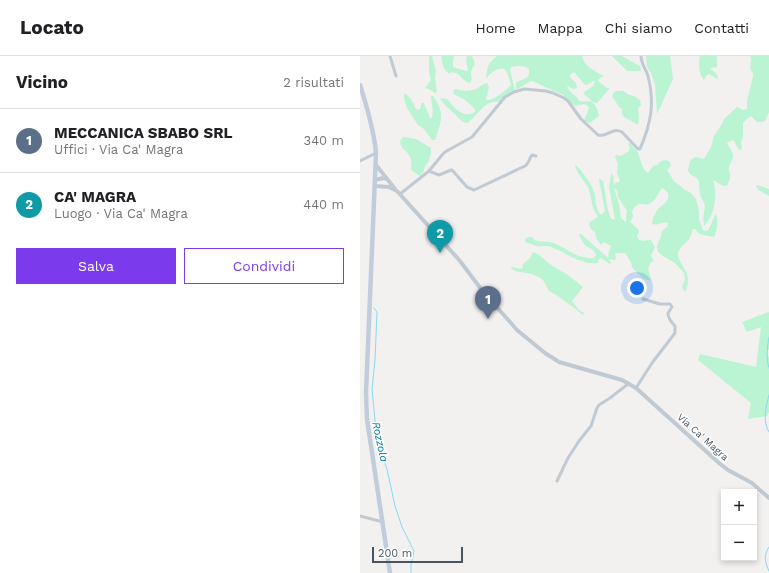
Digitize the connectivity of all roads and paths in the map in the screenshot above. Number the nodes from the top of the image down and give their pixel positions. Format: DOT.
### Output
graph roads {
  1 [pos="390,56"];
  2 [pos="641,56"];
  3 [pos="396,76"];
  4 [pos="360,85"];
  5 [pos="376,153"];
  6 [pos="536,156"];
  7 [pos="360,161"];
  8 [pos="376,165"];
  9 [pos="429,171"];
  10 [pos="375,180"];
  11 [pos="389,181"];
  12 [pos="375,186"];
  13 [pos="398,192"];
  14 [pos="643,299"];
  15 [pos="629,383"];
  16 [pos="636,388"];
  17 [pos="557,481"];
  18 [pos="769,498"];
  19 [pos="360,516"];
  20 [pos="383,522"];
  21 [pos="390,573"];
  1 -- 3 [label="street"];
  2 -- 9 [label="street"];
  4 -- 5 [label="main road"];
  5 -- 7 [label="street"];
  5 -- 8 [label="main road"];
  6 -- 9 [label="street"];
  8 -- 10 [label="main road"];
  8 -- 11 [label="street, Via Ca' Magra"];
  9 -- 13 [label="street"];
  10 -- 11 [label="street"];
  10 -- 12 [label="main road"];
  11 -- 13 [label="street, Via Ca' Magra"];
  12 -- 13 [label="street"];
  12 -- 20 [label="main road"];
  13 -- 15 [label="street, Via Ca' Magra"];
  14 -- 16 [label="street"];
  15 -- 16 [label="street, Via Ca' Magra"];
  15 -- 17 [label="street"];
  16 -- 18 [label="street, Via Ca' Magra"];
  19 -- 20 [label="street"];
  20 -- 21 [label="main road"];
}
